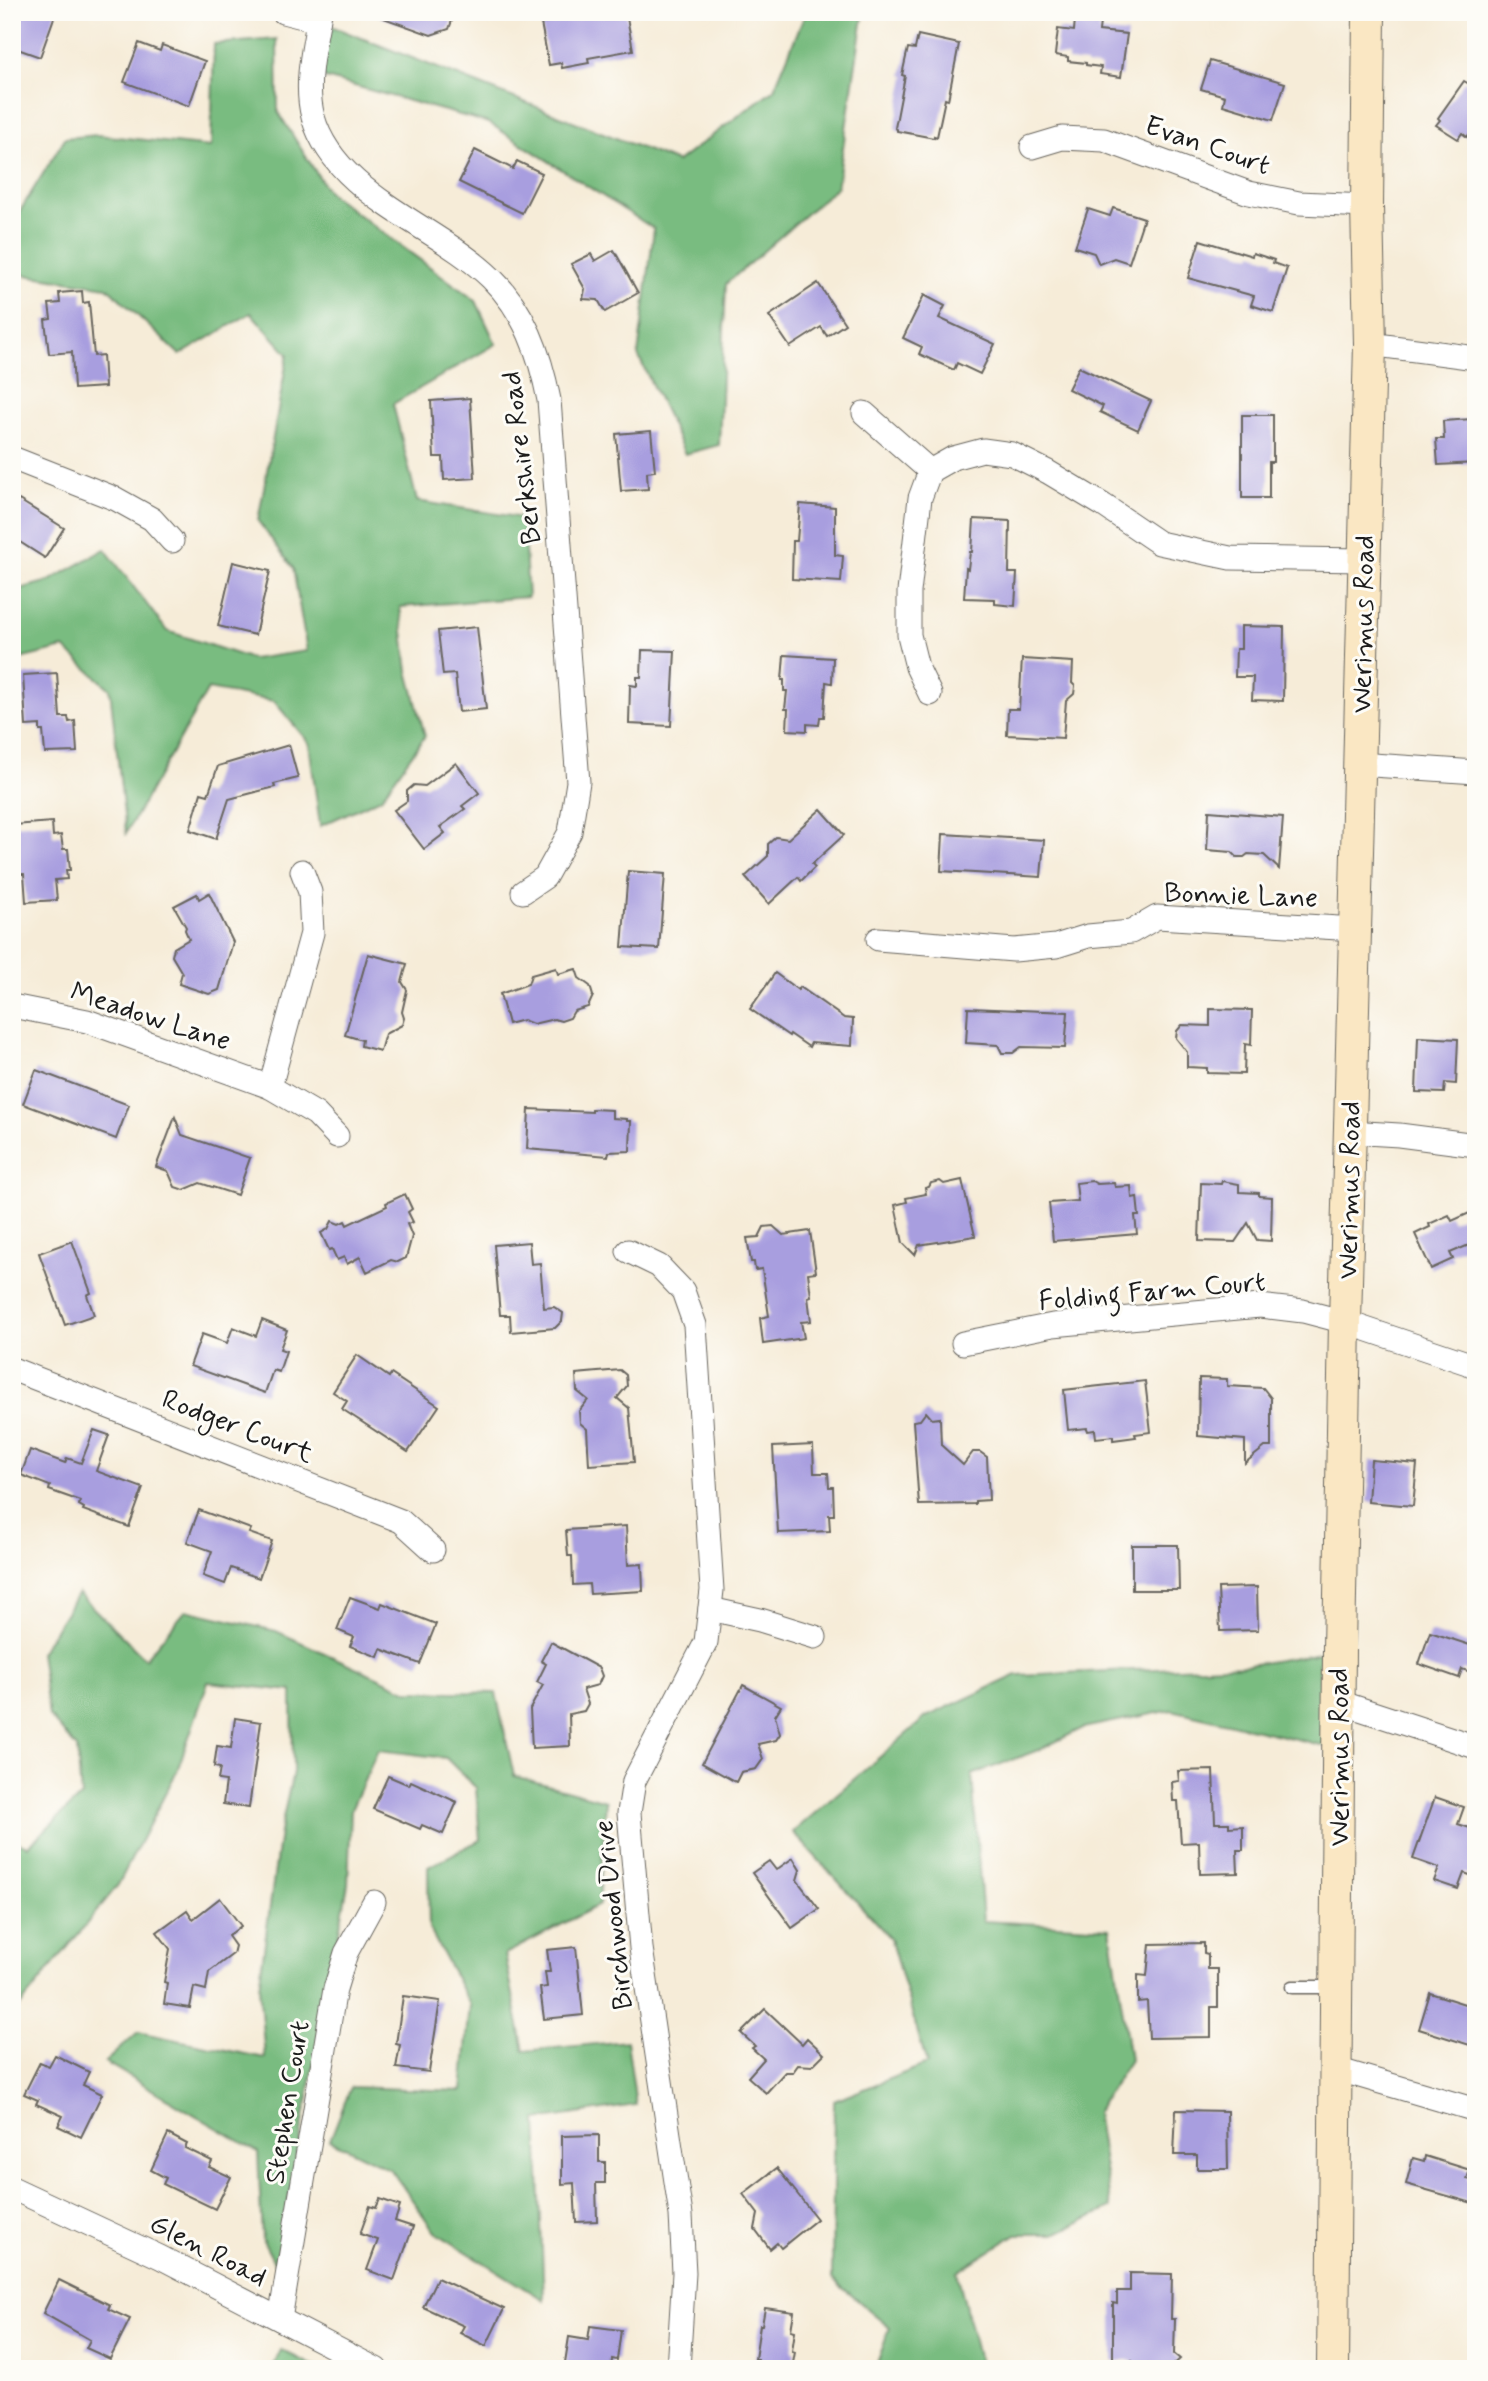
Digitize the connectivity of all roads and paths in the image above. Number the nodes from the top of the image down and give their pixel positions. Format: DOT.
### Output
graph roads {
  1 [pos="283,12"];
  2 [pos="1369,12"];
  3 [pos="319,17"];
  4 [pos="1032,147"];
  5 [pos="1367,206"];
  6 [pos="1370,344"];
  7 [pos="1476,358"];
  8 [pos="864,413"];
  9 [pos="12,458"];
  10 [pos="930,471"];
  11 [pos="173,541"];
  12 [pos="1363,561"];
  13 [pos="930,694"];
  14 [pos="1358,764"];
  15 [pos="1476,772"];
  16 [pos="302,871"];
  17 [pos="523,892"];
  18 [pos="1356,929"];
  19 [pos="878,939"];
  20 [pos="12,1006"];
  21 [pos="270,1087"];
  22 [pos="1349,1132"];
  23 [pos="337,1136"];
  24 [pos="1476,1145"];
  25 [pos="628,1251"];
  26 [pos="1345,1322"];
  27 [pos="963,1343"];
  28 [pos="1476,1366"];
  29 [pos="12,1369"];
  30 [pos="433,1550"];
  31 [pos="710,1609"];
  32 [pos="815,1637"];
  33 [pos="1339,1702"];
  34 [pos="1476,1747"];
  35 [pos="374,1902"];
  36 [pos="1292,1987"];
  37 [pos="1337,1987"];
  38 [pos="1336,2069"];
  39 [pos="1476,2110"];
  40 [pos="12,2188"];
  41 [pos="281,2319"];
  42 [pos="376,2369"];
  43 [pos="678,2369"];
  44 [pos="1333,2369"];
  1 -- 3 [label="street"];
  2 -- 5 [label="main road, Werimus Road"];
  3 -- 17 [label="street, Berkshire Road"];
  4 -- 5 [label="street, Evan Court"];
  5 -- 6 [label="main road, Werimus Road"];
  6 -- 7 [label="street"];
  6 -- 12 [label="main road, Werimus Road"];
  8 -- 10 [label="street"];
  9 -- 11 [label="street"];
  10 -- 12 [label="street"];
  10 -- 13 [label="street"];
  12 -- 14 [label="main road, Werimus Road"];
  14 -- 15 [label="street"];
  14 -- 18 [label="main road, Werimus Road"];
  16 -- 21 [label="street"];
  18 -- 19 [label="street, Bonnie Lane"];
  18 -- 22 [label="main road, Werimus Road"];
  20 -- 21 [label="street, Meadow Lane"];
  21 -- 23 [label="street, Meadow Lane"];
  22 -- 24 [label="street"];
  22 -- 26 [label="main road, Werimus Road"];
  25 -- 31 [label="street, Birchwood Drive"];
  26 -- 27 [label="street, Folding Farm Court"];
  26 -- 28 [label="street, Folding Farm Court"];
  26 -- 33 [label="main road, Werimus Road"];
  29 -- 30 [label="street, Rodger Court"];
  31 -- 32 [label="street"];
  31 -- 43 [label="street, Birchwood Drive"];
  33 -- 34 [label="street"];
  33 -- 37 [label="main road, Werimus Road"];
  35 -- 41 [label="street, Stephen Court"];
  36 -- 37 [label="lane"];
  37 -- 38 [label="main road, Werimus Road"];
  38 -- 39 [label="street"];
  38 -- 44 [label="main road, Werimus Road"];
  40 -- 41 [label="street, Glen Road"];
  41 -- 42 [label="street, Glen Road"];
}
